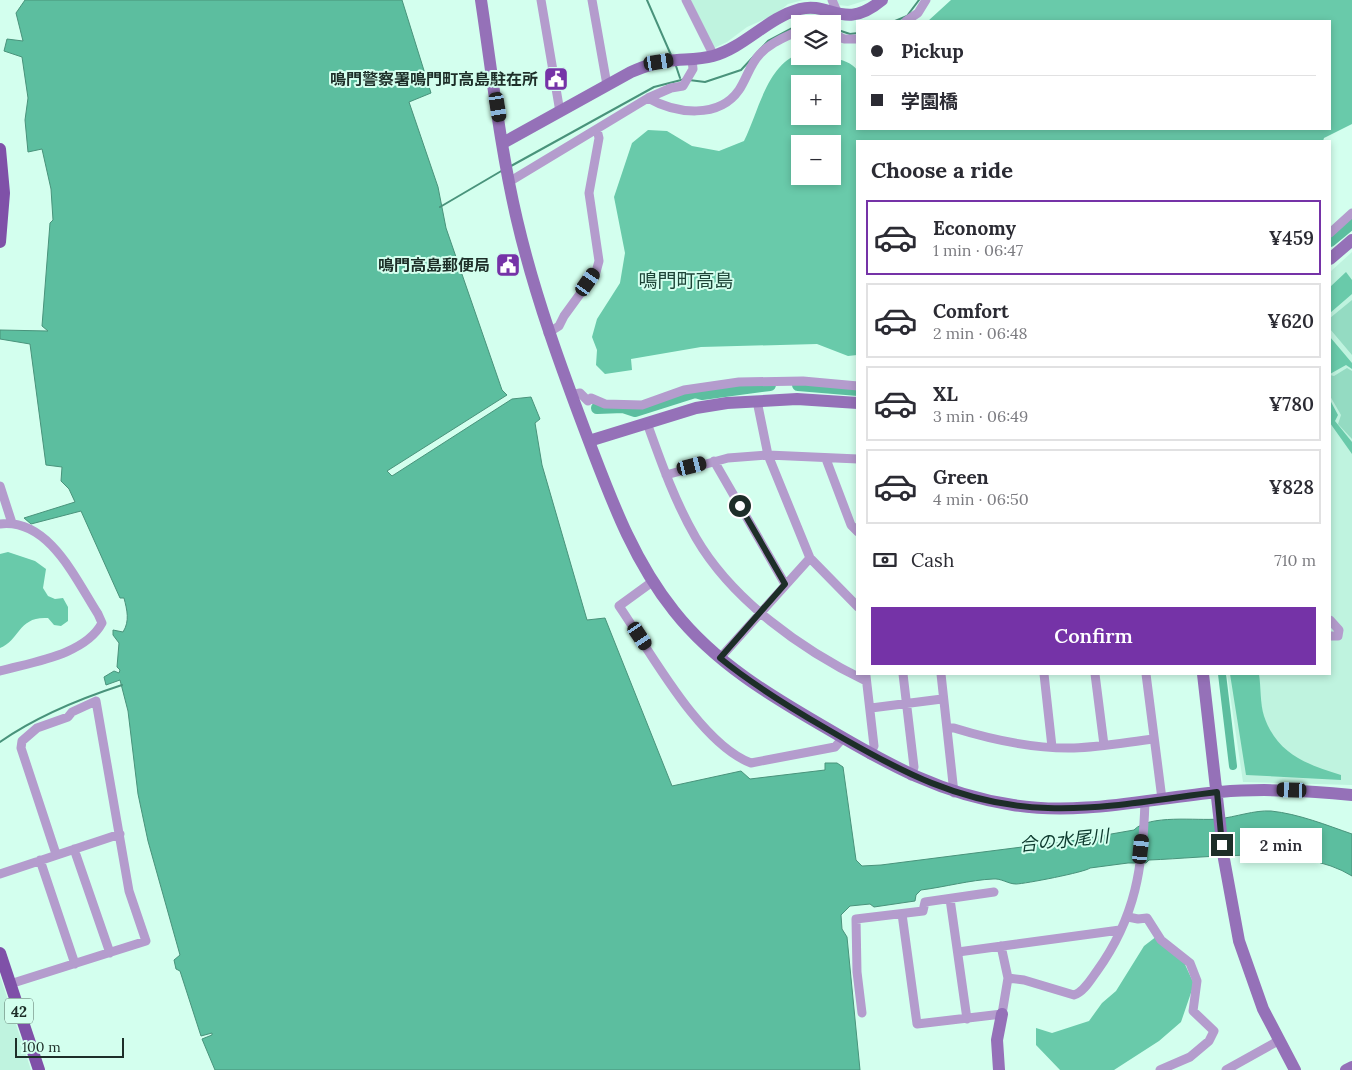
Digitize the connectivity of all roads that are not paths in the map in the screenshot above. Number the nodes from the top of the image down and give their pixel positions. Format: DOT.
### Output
graph roads {
  1 [pos="481,0"];
  2 [pos="541,0"];
  3 [pos="592,0"];
  4 [pos="686,0"];
  5 [pos="832,0"];
  6 [pos="882,0"];
  7 [pos="926,0"];
  8 [pos="837,15"];
  9 [pos="840,15"];
  10 [pos="841,16"];
  11 [pos="908,20"];
  12 [pos="791,34"];
  13 [pos="841,38"];
  14 [pos="856,39"];
  15 [pos="714,56"];
  16 [pos="681,60"];
  17 [pos="607,85"];
  18 [pos="648,98"];
  19 [pos="560,112"];
  20 [pos="597,130"];
  21 [pos="503,143"];
  22 [pos="0,149"];
  23 [pos="509,181"];
  24 [pos="1352,213"];
  25 [pos="1331,232"];
  26 [pos="1352,240"];
  27 [pos="0,242"];
  28 [pos="1331,258"];
  29 [pos="548,333"];
  30 [pos="856,386"];
  31 [pos="571,397"];
  32 [pos="757,401"];
  33 [pos="856,403"];
  34 [pos="647,423"];
  35 [pos="589,441"];
  36 [pos="768,455"];
  37 [pos="826,459"];
  38 [pos="856,459"];
  39 [pos="714,461"];
  40 [pos="666,475"];
  41 [pos="0,486"];
  42 [pos="12,523"];
  43 [pos="0,524"];
  44 [pos="856,530"];
  45 [pos="810,558"];
  46 [pos="652,582"];
  47 [pos="785,584"];
  48 [pos="856,605"];
  49 [pos="760,612"];
  50 [pos="1331,621"];
  51 [pos="1331,636"];
  52 [pos="720,658"];
  53 [pos="0,671"];
  54 [pos="856,672"];
  55 [pos="903,675"];
  56 [pos="941,675"];
  57 [pos="1044,675"];
  58 [pos="1095,675"];
  59 [pos="1146,675"];
  60 [pos="1203,675"];
  61 [pos="866,677"];
  62 [pos="942,699"];
  63 [pos="907,704"];
  64 [pos="871,708"];
  65 [pos="947,728"];
  66 [pos="843,738"];
  67 [pos="1154,739"];
  68 [pos="1104,745"];
  69 [pos="1052,747"];
  70 [pos="870,755"];
  71 [pos="911,776"];
  72 [pos="1217,792"];
  73 [pos="954,793"];
  74 [pos="1352,795"];
  75 [pos="1162,800"];
  76 [pos="1145,801"];
  77 [pos="120,834"];
  78 [pos="74,849"];
  79 [pos="56,854"];
  80 [pos="40,860"];
  81 [pos="0,874"];
  82 [pos="994,892"];
  83 [pos="950,899"];
  84 [pos="902,914"];
  85 [pos="1128,917"];
  86 [pos="1120,930"];
  87 [pos="1002,946"];
  88 [pos="958,952"];
  89 [pos="0,953"];
  90 [pos="110,953"];
  91 [pos="75,964"];
  92 [pos="1008,978"];
  93 [pos="10,984"];
  94 [pos="862,1013"];
  95 [pos="1002,1014"];
  96 [pos="967,1018"];
  97 [pos="1278,1041"];
  98 [pos="1352,1067"];
  99 [pos="39,1070"];
  100 [pos="999,1070"];
  101 [pos="1160,1070"];
  102 [pos="1226,1070"];
  103 [pos="1295,1070"];
  104 [pos="1346,1070"];
  1 -- 21 [label="street"];
  2 -- 19 [label="street"];
  3 -- 17 [label="street"];
  4 -- 15 [label="street"];
  5 -- 9 [label="street"];
  6 -- 10 [label="street"];
  7 -- 11 [label="street"];
  8 -- 15 [label="street"];
  12 -- 18 [label="street"];
  13 -- 14 [label="street"];
  15 -- 16 [label="street"];
  16 -- 17 [label="street"];
  16 -- 18 [label="street"];
  17 -- 19 [label="street"];
  18 -- 20 [label="street"];
  19 -- 21 [label="street"];
  20 -- 23 [label="street"];
  20 -- 29 [label="street"];
  21 -- 23 [label="street"];
  22 -- 27 [label="main road"];
  23 -- 29 [label="street"];
  24 -- 25 [label="street"];
  26 -- 28 [label="street"];
  29 -- 31 [label="street"];
  30 -- 31 [label="street"];
  31 -- 35 [label="street"];
  32 -- 33 [label="street"];
  32 -- 34 [label="street"];
  32 -- 36 [label="street"];
  34 -- 35 [label="street"];
  34 -- 40 [label="street"];
  35 -- 46 [label="street"];
  36 -- 37 [label="street"];
  36 -- 39 [label="street"];
  36 -- 45 [label="street"];
  37 -- 38 [label="street"];
  37 -- 44 [label="street"];
  39 -- 40 [label="street"];
  39 -- 47 [label="street"];
  40 -- 49 [label="street"];
  41 -- 42 [label="street"];
  42 -- 43 [label="street"];
  42 -- 53 [label="street"];
  45 -- 47 [label="street"];
  45 -- 48 [label="street"];
  46 -- 52 [label="street"];
  46 -- 66 [label="street"];
  47 -- 49 [label="street"];
  49 -- 52 [label="street"];
  49 -- 54 [label="street"];
  50 -- 51 [label="street"];
  52 -- 66 [label="street"];
  55 -- 63 [label="street"];
  56 -- 62 [label="street"];
  57 -- 69 [label="street"];
  58 -- 68 [label="street"];
  59 -- 67 [label="street"];
  60 -- 72 [label="street"];
  61 -- 64 [label="street"];
  62 -- 63 [label="street"];
  62 -- 65 [label="street"];
  63 -- 64 [label="street"];
  63 -- 71 [label="street"];
  64 -- 70 [label="street"];
  65 -- 69 [label="street"];
  65 -- 73 [label="street"];
  66 -- 70 [label="street"];
  67 -- 68 [label="street"];
  67 -- 75 [label="street"];
  68 -- 69 [label="street"];
  70 -- 71 [label="street"];
  71 -- 73 [label="street"];
  72 -- 74 [label="street"];
  72 -- 75 [label="street"];
  72 -- 97 [label="street"];
  73 -- 76 [label="street"];
  75 -- 76 [label="street"];
  76 -- 85 [label="street"];
  77 -- 78 [label="street"];
  77 -- 79 [label="street"];
  77 -- 90 [label="street"];
  78 -- 79 [label="street"];
  78 -- 90 [label="street"];
  79 -- 80 [label="street"];
  80 -- 81 [label="street"];
  80 -- 91 [label="street"];
  82 -- 83 [label="street"];
  83 -- 84 [label="street"];
  83 -- 88 [label="street"];
  84 -- 94 [label="street"];
  84 -- 96 [label="street"];
  85 -- 86 [label="street"];
  85 -- 101 [label="street"];
  86 -- 87 [label="street"];
  86 -- 92 [label="street"];
  87 -- 88 [label="street"];
  87 -- 92 [label="street"];
  88 -- 96 [label="street"];
  89 -- 93 [label="main road, 42"];
  90 -- 91 [label="street"];
  91 -- 93 [label="street"];
  92 -- 95 [label="street"];
  93 -- 99 [label="main road, 42"];
  95 -- 96 [label="street"];
  95 -- 100 [label="street"];
  97 -- 102 [label="street"];
  97 -- 103 [label="street"];
  98 -- 104 [label="street"];
}
